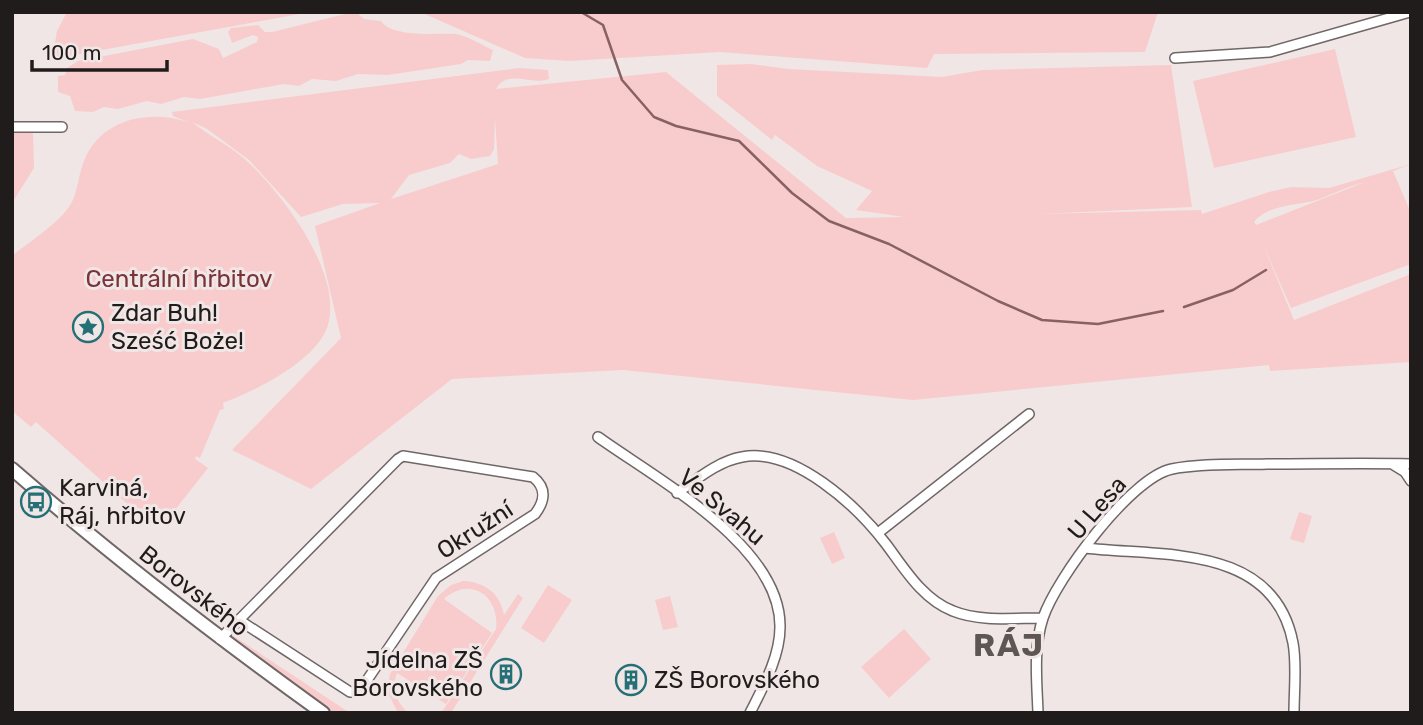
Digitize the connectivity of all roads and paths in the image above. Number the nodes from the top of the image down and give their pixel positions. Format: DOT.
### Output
graph roads {
  1 [pos="1410,12"];
  2 [pos="1175,58"];
  3 [pos="12,127"];
  4 [pos="62,127"];
  5 [pos="1029,414"];
  6 [pos="598,437"];
  7 [pos="1391,464"];
  8 [pos="1411,464"];
  9 [pos="12,469"];
  10 [pos="1411,481"];
  11 [pos="677,493"];
  12 [pos="878,533"];
  13 [pos="1086,548"];
  14 [pos="1043,618"];
  15 [pos="239,620"];
  16 [pos="220,639"];
  17 [pos="323,713"];
  18 [pos="750,713"];
  19 [pos="1038,713"];
  20 [pos="1294,713"];
  1 -- 2 [label="street"];
  3 -- 4 [label="street"];
  5 -- 12 [label="street"];
  6 -- 11 [label="street, Ve Svahu"];
  7 -- 8 [label="street, U Lesa"];
  7 -- 10 [label="street"];
  7 -- 13 [label="street, U Lesa"];
  9 -- 16 [label="main road, Borovského"];
  11 -- 12 [label="street"];
  11 -- 18 [label="street, Ve Svahu"];
  12 -- 14 [label="street"];
  13 -- 14 [label="street, U Lesa"];
  13 -- 20 [label="street"];
  14 -- 19 [label="street, U Lesa"];
  15 -- 15 [label="street, Okružní"];
  15 -- 16 [label="street, Okružní"];
  16 -- 17 [label="main road, Borovského"];
}
